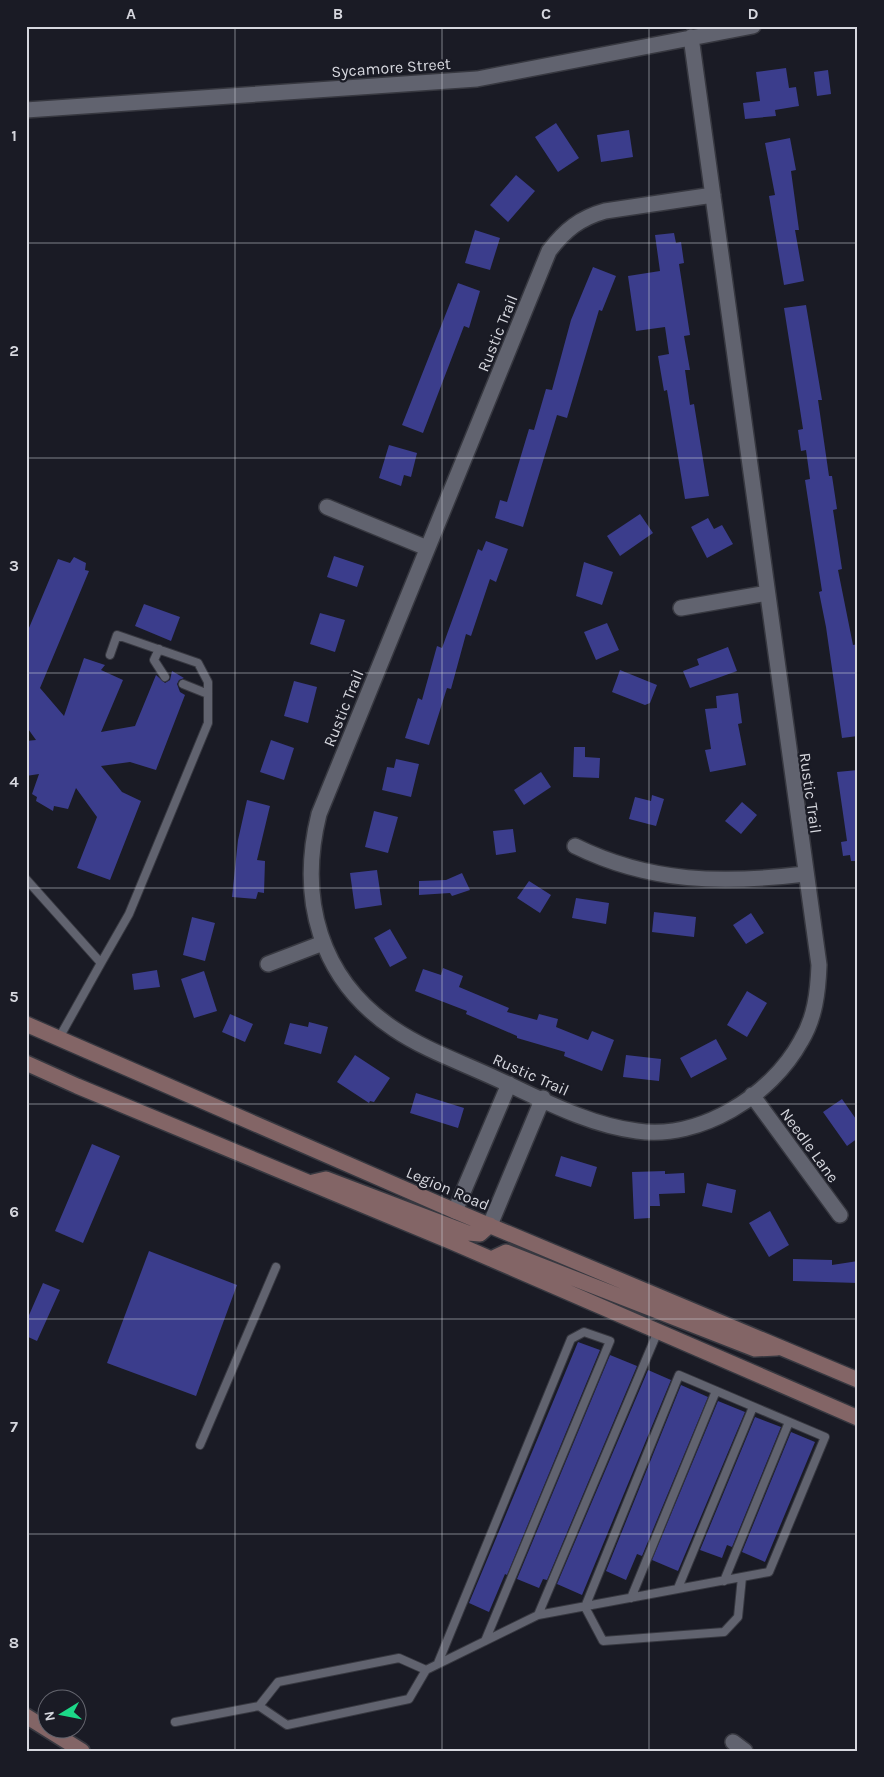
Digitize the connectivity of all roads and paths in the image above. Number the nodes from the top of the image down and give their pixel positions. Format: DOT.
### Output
graph roads {
  1 [pos="753,26"];
  2 [pos="691,37"];
  3 [pos="26,110"];
  4 [pos="712,195"];
  5 [pos="327,507"];
  6 [pos="427,548"];
  7 [pos="767,593"];
  8 [pos="681,608"];
  9 [pos="158,649"];
  10 [pos="110,655"];
  11 [pos="165,677"];
  12 [pos="183,684"];
  13 [pos="208,694"];
  14 [pos="575,846"];
  15 [pos="805,874"];
  16 [pos="26,879"];
  17 [pos="323,942"];
  18 [pos="101,963"];
  19 [pos="268,964"];
  20 [pos="26,1024"];
  21 [pos="59,1038"];
  22 [pos="26,1063"];
  23 [pos="509,1084"];
  24 [pos="752,1095"];
  25 [pos="543,1098"];
  26 [pos="309,1183"];
  27 [pos="455,1211"];
  28 [pos="840,1215"];
  29 [pos="490,1225"];
  30 [pos="491,1259"];
  31 [pos="276,1268"];
  32 [pos="658,1332"];
  33 [pos="780,1348"];
  34 [pos="858,1380"];
  35 [pos="716,1391"];
  36 [pos="753,1406"];
  37 [pos="858,1418"];
  38 [pos="789,1422"];
  39 [pos="200,1445"];
  40 [pos="742,1577"];
  41 [pos="724,1581"];
  42 [pos="678,1588"];
  43 [pos="631,1598"];
  44 [pos="585,1607"];
  45 [pos="538,1615"];
  46 [pos="485,1641"];
  47 [pos="438,1663"];
  48 [pos="426,1670"];
  49 [pos="259,1706"];
  50 [pos="26,1716"];
  51 [pos="176,1722"];
  52 [pos="733,1742"];
  53 [pos="82,1751"];
  54 [pos="746,1751"];
  1 -- 2 [label="street, Sycamore Street"];
  2 -- 3 [label="street, Sycamore Street"];
  2 -- 4 [label="street, Rustic Trail"];
  4 -- 6 [label="street, Rustic Trail"];
  4 -- 7 [label="street, Rustic Trail"];
  5 -- 6 [label="street"];
  6 -- 17 [label="street, Rustic Trail"];
  7 -- 8 [label="street"];
  7 -- 15 [label="street, Rustic Trail"];
  9 -- 10 [label="lane"];
  9 -- 11 [label="lane"];
  9 -- 13 [label="lane"];
  12 -- 13 [label="lane"];
  13 -- 18 [label="lane"];
  14 -- 15 [label="street"];
  15 -- 24 [label="street, Rustic Trail"];
  16 -- 18 [label="lane"];
  17 -- 19 [label="street"];
  17 -- 23 [label="street, Rustic Trail"];
  18 -- 21 [label="lane"];
  20 -- 21 [label="main road, Legion Road"];
  21 -- 27 [label="main road, Legion Road"];
  22 -- 26 [label="main road"];
  23 -- 25 [label="street, Rustic Trail"];
  23 -- 27 [label="street"];
  24 -- 25 [label="street, Rustic Trail"];
  24 -- 28 [label="street, Needle Lane"];
  25 -- 29 [label="street"];
  26 -- 29 [label="main road"];
  26 -- 30 [label="main road"];
  27 -- 29 [label="main road, Legion Road"];
  29 -- 33 [label="main road, Legion Road"];
  30 -- 32 [label="main road"];
  30 -- 33 [label="main road"];
  31 -- 39 [label="lane"];
  32 -- 37 [label="main road"];
  32 -- 45 [label="lane"];
  33 -- 34 [label="main road, Legion Road"];
  35 -- 36 [label="lane"];
  35 -- 43 [label="lane"];
  35 -- 44 [label="lane"];
  36 -- 38 [label="lane"];
  36 -- 42 [label="lane"];
  38 -- 40 [label="lane"];
  38 -- 41 [label="lane"];
  40 -- 41 [label="lane"];
  40 -- 44 [label="lane"];
  41 -- 42 [label="lane"];
  42 -- 43 [label="lane"];
  43 -- 44 [label="lane"];
  44 -- 45 [label="lane"];
  45 -- 46 [label="lane"];
  46 -- 47 [label="lane"];
  46 -- 47 [label="lane"];
  47 -- 48 [label="lane"];
  48 -- 49 [label="lane"];
  48 -- 49 [label="lane"];
  49 -- 51 [label="lane"];
  50 -- 53 [label="main road"];
  52 -- 54 [label="street"];
}
